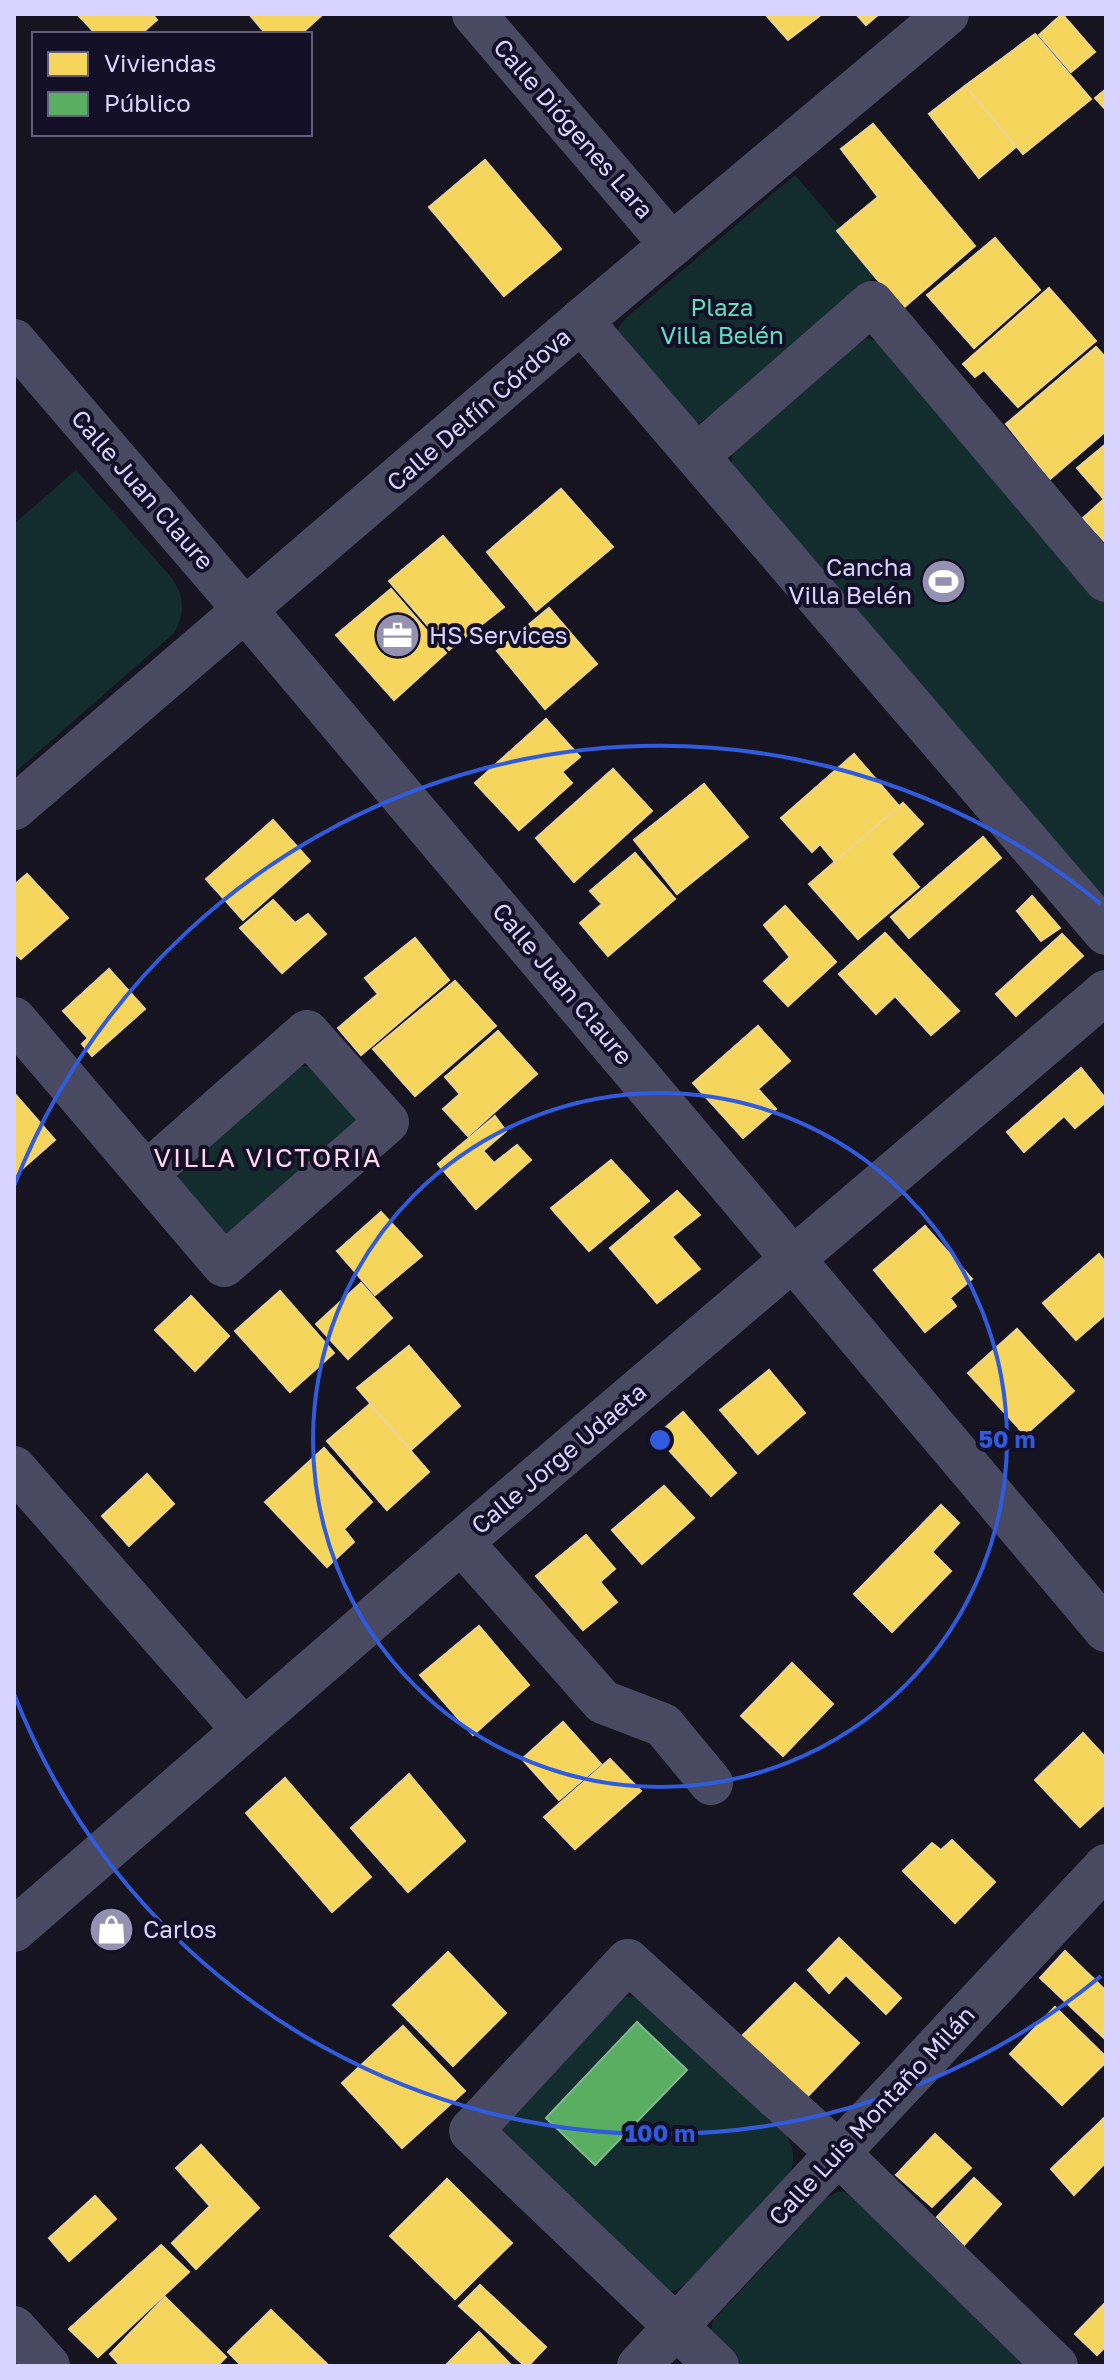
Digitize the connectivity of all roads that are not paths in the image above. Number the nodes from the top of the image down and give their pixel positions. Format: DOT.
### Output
graph roads {
  1 [pos="474,14"];
  2 [pos="947,14"];
  3 [pos="672,245"];
  4 [pos="581,321"];
  5 [pos="14,341"];
  6 [pos="698,455"];
  7 [pos="1106,580"];
  8 [pos="246,611"];
  9 [pos="14,808"];
  10 [pos="1106,933"];
  11 [pos="1106,992"];
  12 [pos="14,1019"];
  13 [pos="147,1173"];
  14 [pos="795,1258"];
  15 [pos="14,1468"];
  16 [pos="461,1542"];
  17 [pos="1106,1630"];
  18 [pos="244,1730"];
  19 [pos="711,1783"];
  20 [pos="1106,1866"];
  21 [pos="14,1930"];
  22 [pos="838,2153"];
  23 [pos="675,2326"];
  24 [pos="14,2328"];
  25 [pos="48,2366"];
  26 [pos="639,2366"];
  27 [pos="717,2366"];
  28 [pos="1056,2366"];
  1 -- 3 [label="street, Calle Diógenes Lara"];
  2 -- 3 [label="street, Calle Delfín Córdova"];
  3 -- 4 [label="street, Calle Delfín Córdova"];
  4 -- 6 [label="street"];
  4 -- 8 [label="street, Calle Delfín Córdova"];
  5 -- 8 [label="street, Calle Juan Claure"];
  6 -- 7 [label="street"];
  6 -- 10 [label="street"];
  8 -- 9 [label="street, Calle Delfín Córdova"];
  8 -- 14 [label="street, Calle Juan Claure"];
  11 -- 14 [label="street, Calle Jorge Udaeta"];
  12 -- 13 [label="street"];
  13 -- 13 [label="street"];
  14 -- 16 [label="street, Calle Jorge Udaeta"];
  14 -- 17 [label="street, Calle Juan Claure"];
  15 -- 18 [label="street"];
  16 -- 18 [label="street, Calle Jorge Udaeta"];
  16 -- 19 [label="street"];
  18 -- 21 [label="street, Calle Jorge Udaeta"];
  20 -- 22 [label="street, Calle Luis Montaño Milán"];
  22 -- 23 [label="street, Calle Luis Montaño Milán"];
  22 -- 23 [label="street"];
  22 -- 28 [label="street"];
  23 -- 26 [label="street, Calle Luis Montaño Milán"];
  23 -- 27 [label="street"];
  24 -- 25 [label="street"];
}
